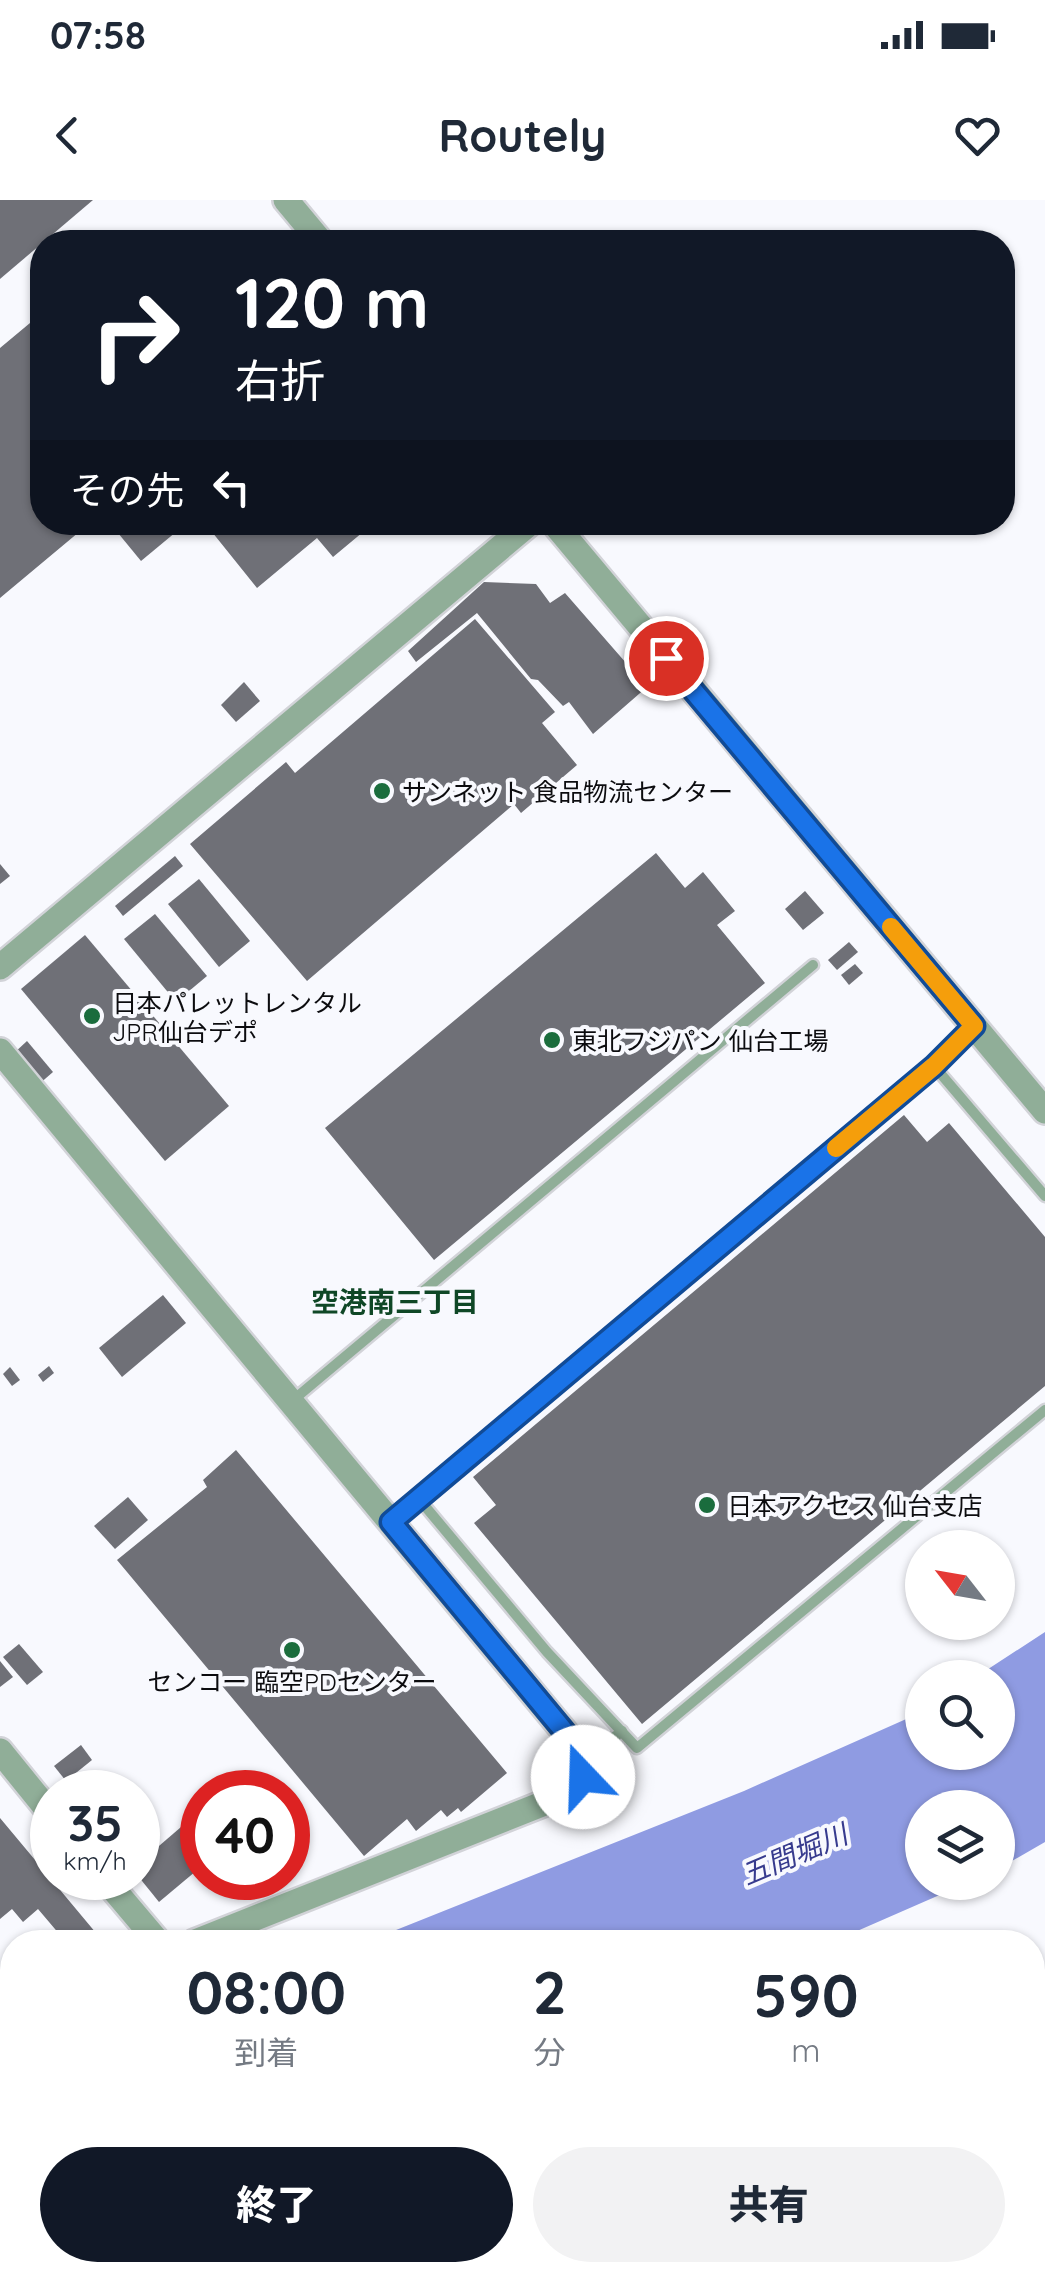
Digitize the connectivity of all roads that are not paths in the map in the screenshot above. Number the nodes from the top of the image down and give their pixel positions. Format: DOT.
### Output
graph roads {
  1 [pos="286,200"];
  2 [pos="311,230"];
  3 [pos="516,535"];
  4 [pos="564,535"];
  5 [pos="813,965"];
  6 [pos="0,967"];
  7 [pos="974,1026"];
  8 [pos="0,1051"];
  9 [pos="934,1066"];
  10 [pos="1045,1112"];
  11 [pos="1045,1196"];
  12 [pos="291,1402"];
  13 [pos="1045,1410"];
  14 [pos="419,1499"];
  15 [pos="391,1522"];
  16 [pos="622,1731"];
  17 [pos="0,1751"];
  18 [pos="584,1762"];
  19 [pos="30,1787"];
  20 [pos="123,1900"];
  21 [pos="148,1930"];
  22 [pos="225,1930"];
  1 -- 2 [label="street"];
  3 -- 6 [label="street"];
  4 -- 7 [label="street"];
  5 -- 12 [label="lane"];
  7 -- 9 [label="lane"];
  7 -- 10 [label="street"];
  8 -- 12 [label="street"];
  9 -- 11 [label="lane"];
  9 -- 14 [label="lane"];
  12 -- 15 [label="street"];
  13 -- 16 [label="lane"];
  14 -- 15 [label="lane"];
  14 -- 16 [label="lane"];
  15 -- 18 [label="street"];
  16 -- 18 [label="lane"];
  17 -- 19 [label="street"];
  18 -- 22 [label="street"];
  20 -- 21 [label="street"];
}
